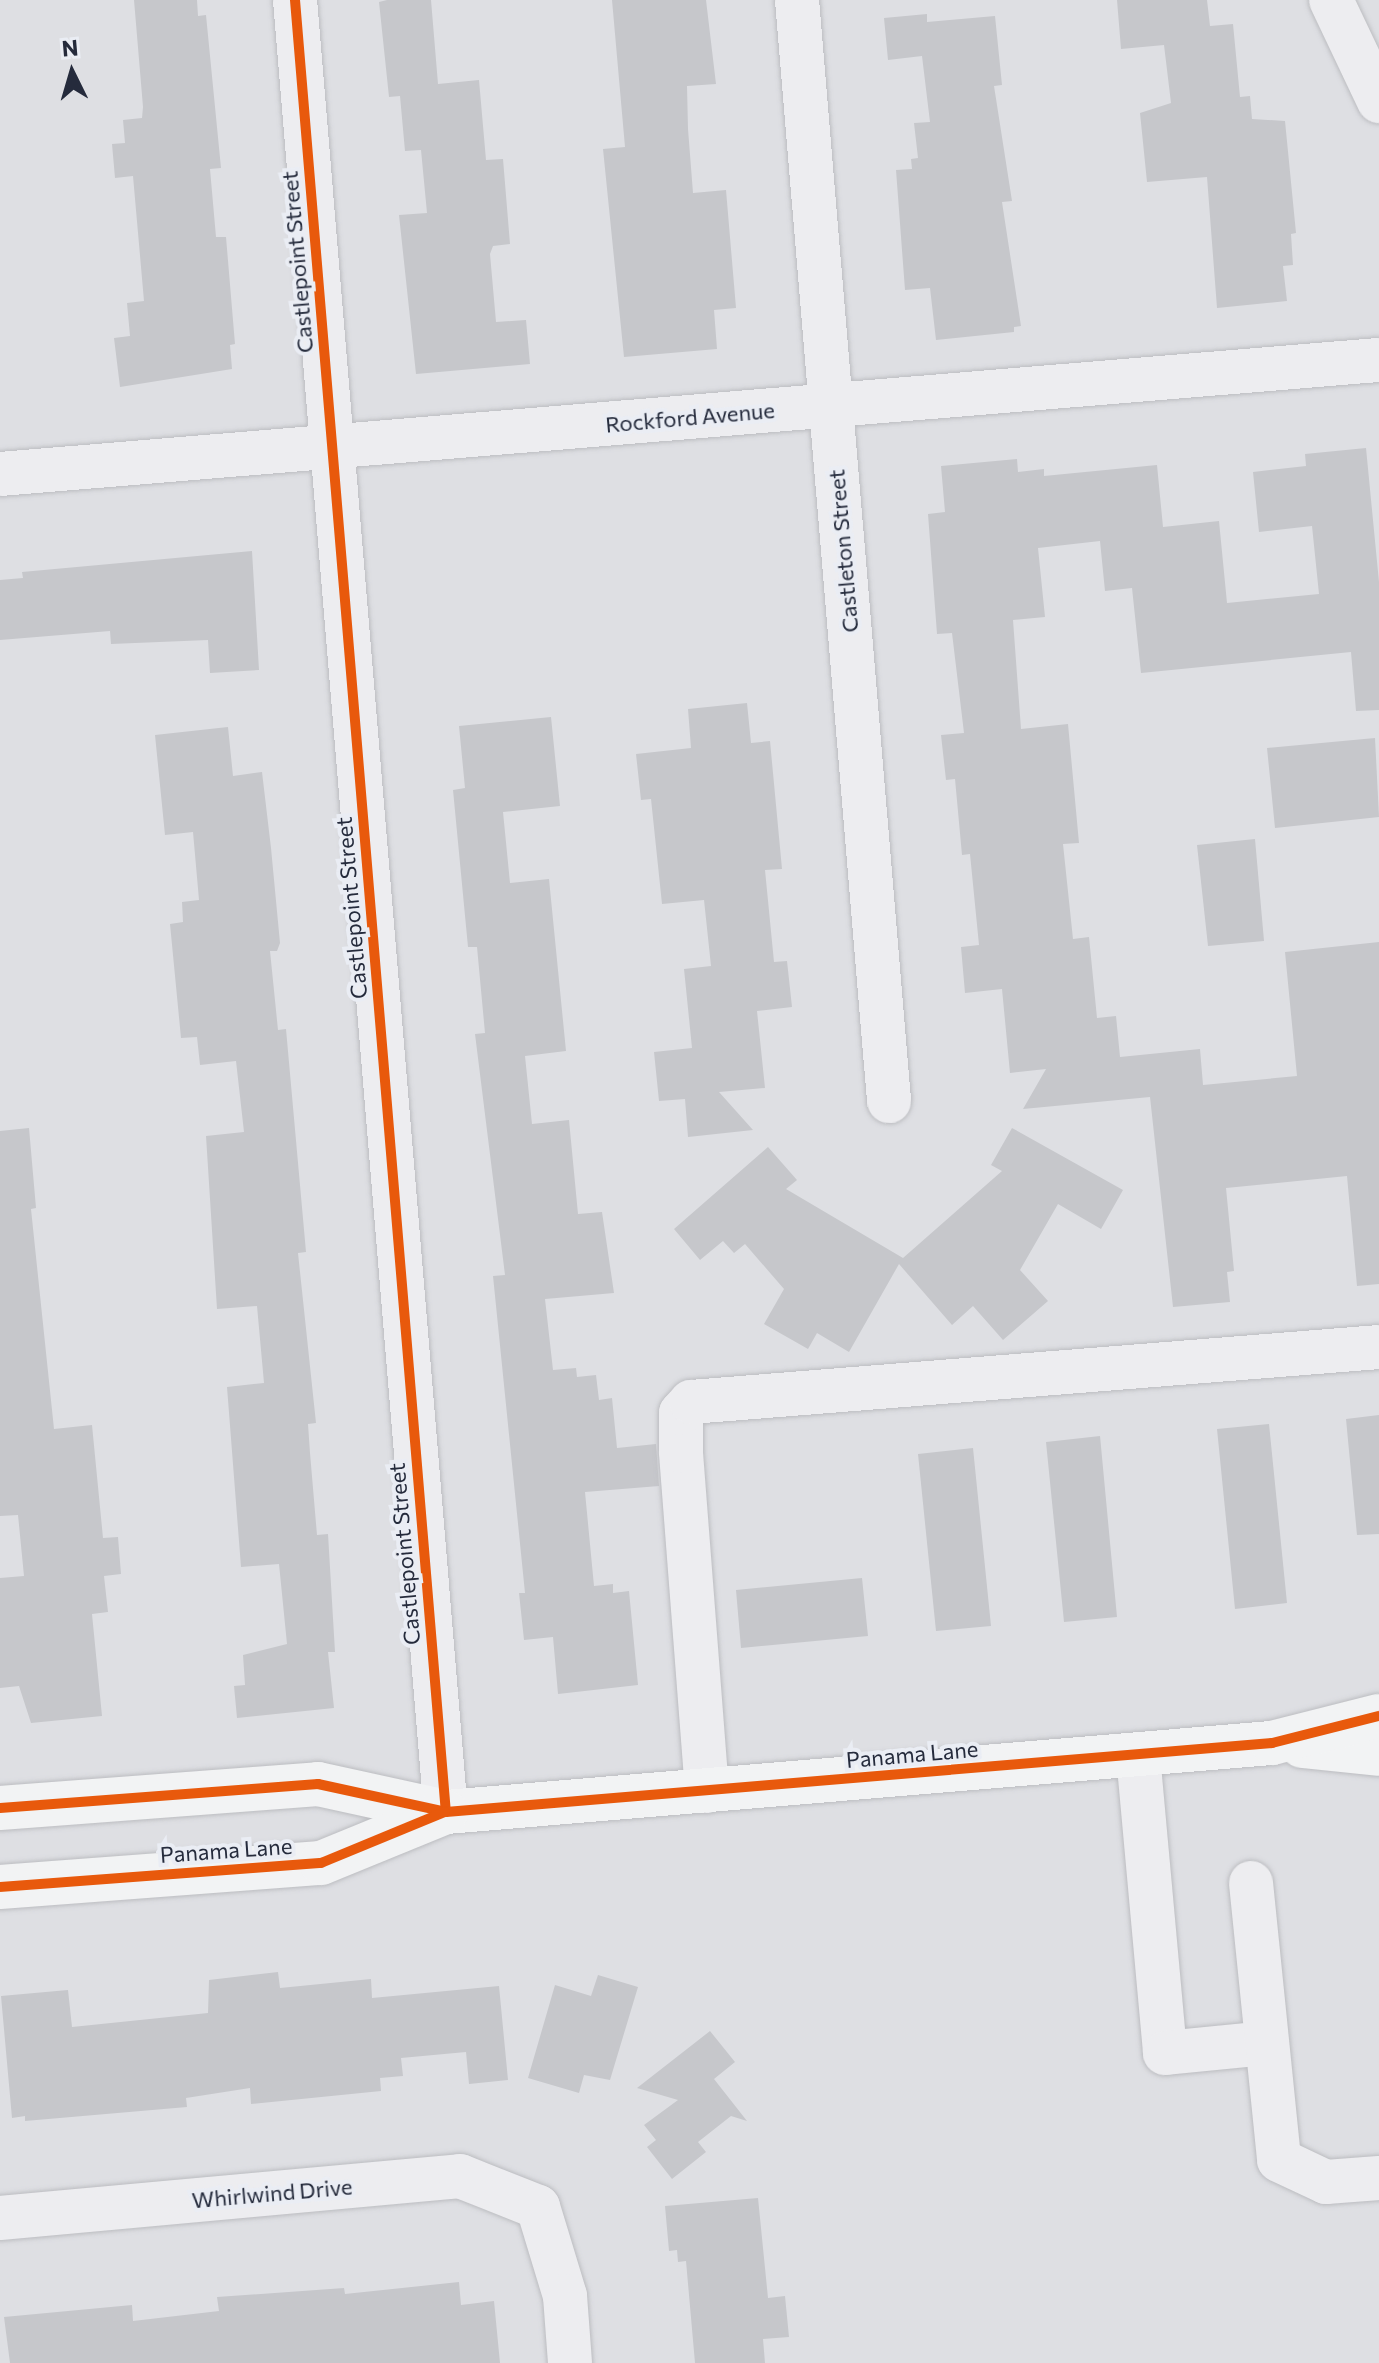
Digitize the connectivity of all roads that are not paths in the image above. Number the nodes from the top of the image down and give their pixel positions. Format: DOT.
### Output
graph roads {
  1 [pos="295,0"];
  2 [pos="797,0"];
  3 [pos="1331,0"];
  4 [pos="1379,101"];
  5 [pos="1379,360"];
  6 [pos="831,405"];
  7 [pos="332,446"];
  8 [pos="0,474"];
  9 [pos="889,1101"];
  10 [pos="1379,1347"];
  11 [pos="1379,1716"];
  12 [pos="1379,1739"];
  13 [pos="1272,1743"];
  14 [pos="1328,1748"];
  15 [pos="1379,1754"];
  16 [pos="1138,1755"];
  17 [pos="707,1791"];
  18 [pos="0,1808"];
  19 [pos="446,1812"];
  20 [pos="1251,1883"];
  21 [pos="0,1887"];
  22 [pos="1267,2043"];
  23 [pos="1379,2178"];
  24 [pos="0,2218"];
  25 [pos="570,2363"];
  1 -- 7 [label="street, Castlepoint Street"];
  2 -- 6 [label="street, Castleton Street"];
  3 -- 4 [label="street"];
  5 -- 6 [label="street, Rockford Avenue"];
  6 -- 7 [label="street, Rockford Avenue"];
  6 -- 9 [label="street, Castleton Street"];
  7 -- 8 [label="street, Rockford Avenue"];
  7 -- 19 [label="street, Castlepoint Street"];
  10 -- 17 [label="street"];
  11 -- 13 [label="main road, Panama Lane"];
  12 -- 14 [label="main road"];
  13 -- 14 [label="main road, Panama Lane"];
  13 -- 16 [label="main road, Panama Lane"];
  14 -- 15 [label="main road, Panama Lane"];
  16 -- 17 [label="main road, Panama Lane"];
  16 -- 22 [label="street"];
  17 -- 19 [label="main road, Panama Lane"];
  18 -- 19 [label="main road, Panama Lane"];
  19 -- 21 [label="main road, Panama Lane"];
  20 -- 22 [label="street"];
  22 -- 23 [label="street"];
  24 -- 25 [label="street, Whirlwind Drive"];
}
